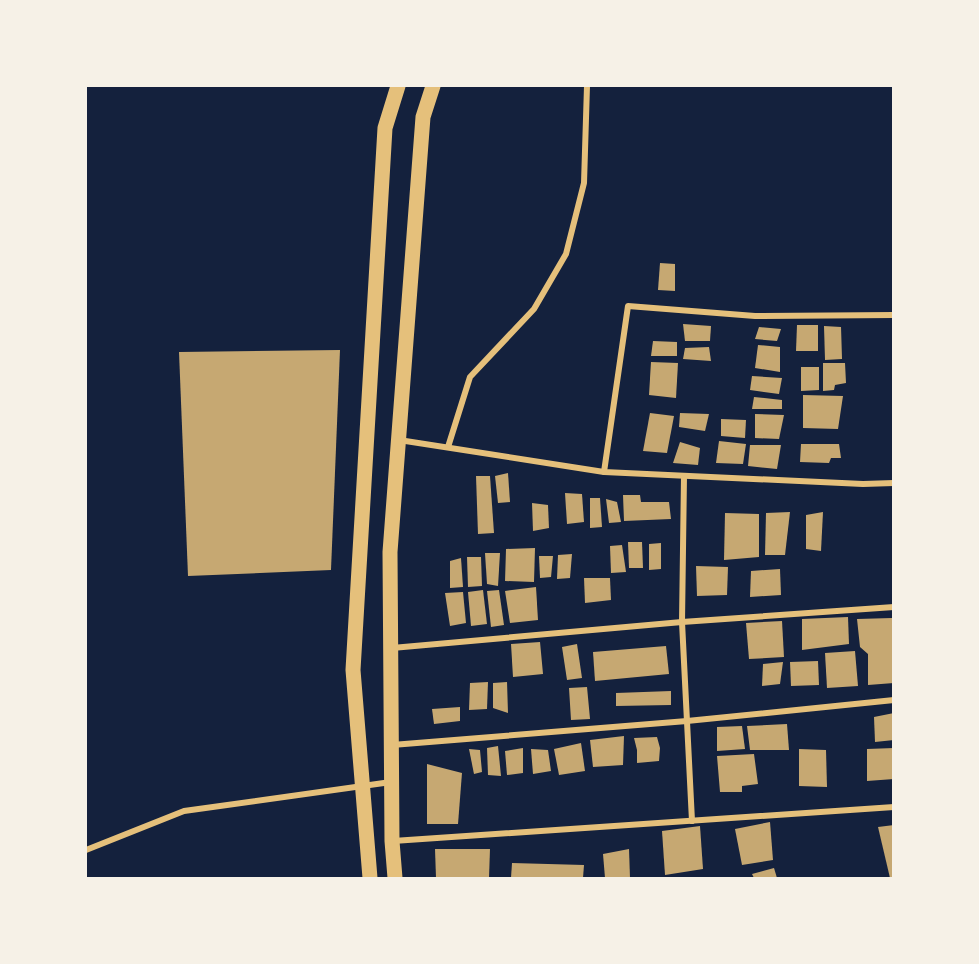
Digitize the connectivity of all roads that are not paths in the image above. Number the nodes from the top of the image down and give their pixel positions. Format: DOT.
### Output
graph roads {
  1 [pos="398,86"];
  2 [pos="433,86"];
  3 [pos="586,86"];
  4 [pos="894,315"];
  5 [pos="399,440"];
  6 [pos="448,447"];
  7 [pos="604,472"];
  8 [pos="684,476"];
  9 [pos="894,483"];
  10 [pos="894,607"];
  11 [pos="682,622"];
  12 [pos="391,648"];
  13 [pos="894,700"];
  14 [pos="687,721"];
  15 [pos="392,745"];
  16 [pos="392,782"];
  17 [pos="363,785"];
  18 [pos="894,807"];
  19 [pos="692,821"];
  20 [pos="392,841"];
  21 [pos="86,850"];
  22 [pos="370,879"];
  23 [pos="395,879"];
  1 -- 17 [label="main road"];
  2 -- 5 [label="main road"];
  3 -- 6 [label="street"];
  4 -- 7 [label="street"];
  5 -- 6 [label="street"];
  5 -- 12 [label="main road"];
  6 -- 7 [label="street"];
  7 -- 8 [label="street"];
  8 -- 9 [label="street"];
  8 -- 11 [label="street"];
  10 -- 11 [label="street"];
  11 -- 12 [label="street"];
  11 -- 14 [label="street"];
  12 -- 15 [label="main road"];
  13 -- 14 [label="street"];
  14 -- 15 [label="street"];
  14 -- 19 [label="street"];
  15 -- 16 [label="main road"];
  16 -- 17 [label="street"];
  16 -- 20 [label="main road"];
  17 -- 21 [label="street"];
  17 -- 22 [label="main road"];
  18 -- 19 [label="street"];
  19 -- 20 [label="street"];
  20 -- 23 [label="main road"];
}
